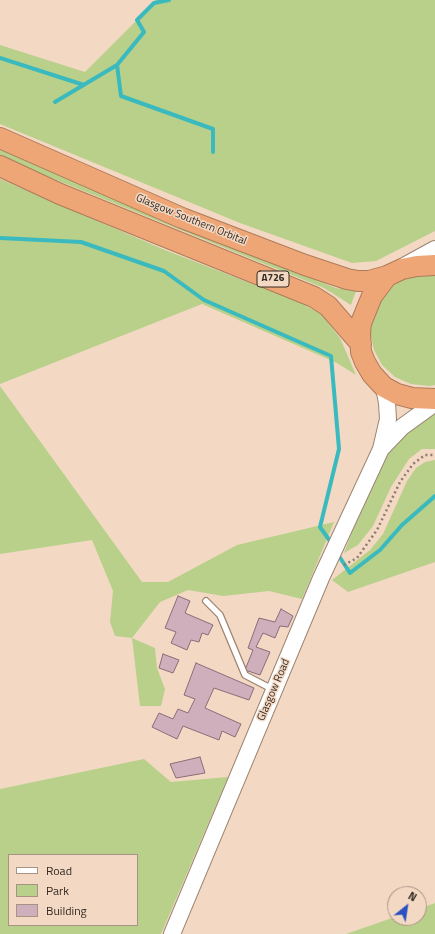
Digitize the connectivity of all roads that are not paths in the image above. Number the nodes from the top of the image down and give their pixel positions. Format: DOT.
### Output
graph roads {
  1 [pos="0,138"];
  2 [pos="0,166"];
  3 [pos="435,249"];
  4 [pos="435,265"];
  5 [pos="391,274"];
  6 [pos="361,344"];
  7 [pos="384,387"];
  8 [pos="435,399"];
  9 [pos="435,403"];
  10 [pos="381,449"];
  11 [pos="206,601"];
  12 [pos="274,690"];
  13 [pos="172,934"];
  1 -- 5 [label="highway, Glasgow Southern Orbital / A726"];
  2 -- 6 [label="highway, A726"];
  3 -- 5 [label="main road"];
  4 -- 5 [label="highway, A726"];
  5 -- 6 [label="highway, A726"];
  6 -- 7 [label="highway, A726"];
  7 -- 8 [label="highway, A726"];
  7 -- 10 [label="main road, Glasgow Road"];
  9 -- 10 [label="main road, Glasgow Road"];
  10 -- 12 [label="main road, Glasgow Road"];
  11 -- 12 [label="lane"];
  12 -- 13 [label="main road, Glasgow Road"];
}
